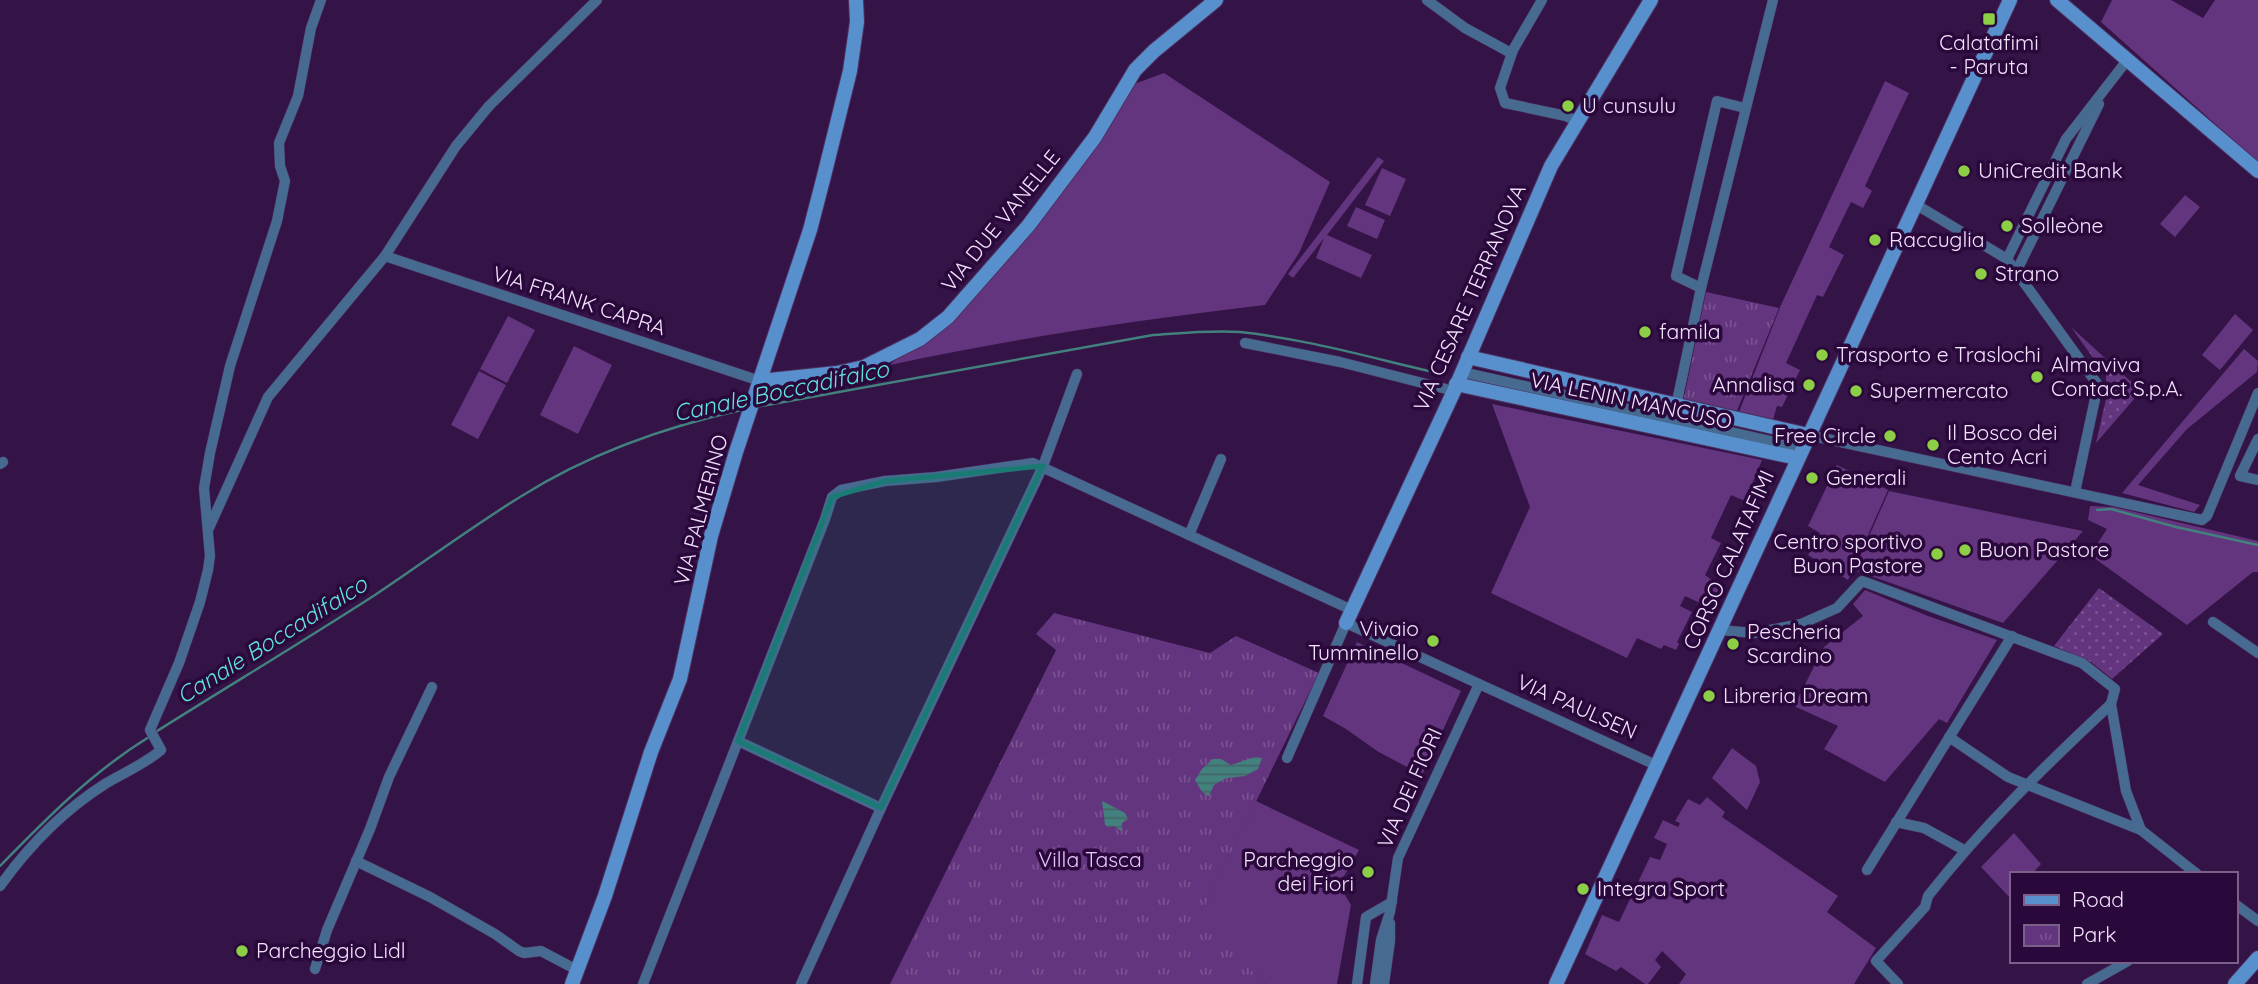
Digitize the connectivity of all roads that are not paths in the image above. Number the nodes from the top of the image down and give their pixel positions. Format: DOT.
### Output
graph roads {
  1 [pos="321,0"];
  2 [pos="597,0"];
  3 [pos="856,0"];
  4 [pos="1216,0"];
  5 [pos="1427,0"];
  6 [pos="1542,0"];
  7 [pos="1651,0"];
  8 [pos="1773,0"];
  9 [pos="2010,0"];
  10 [pos="2057,0"];
  11 [pos="1511,53"];
  12 [pos="2128,59"];
  13 [pos="2109,85"];
  14 [pos="1745,108"];
  15 [pos="1577,122"];
  16 [pos="2258,171"];
  17 [pos="1914,204"];
  18 [pos="385,256"];
  19 [pos="2007,259"];
  20 [pos="2017,272"];
  21 [pos="1701,288"];
  22 [pos="1245,343"];
  23 [pos="1468,357"];
  24 [pos="1077,374"];
  25 [pos="760,381"];
  26 [pos="1457,382"];
  27 [pos="2258,393"];
  28 [pos="1676,406"];
  29 [pos="2254,413"];
  30 [pos="2258,439"];
  31 [pos="1802,447"];
  32 [pos="1221,459"];
  33 [pos="1043,467"];
  34 [pos="2258,480"];
  35 [pos="2075,492"];
  36 [pos="208,529"];
  37 [pos="1189,535"];
  38 [pos="1349,616"];
  39 [pos="2213,622"];
  40 [pos="1720,630"];
  41 [pos="2012,636"];
  42 [pos="2258,653"];
  43 [pos="1479,684"];
  44 [pos="432,687"];
  45 [pos="2111,704"];
  46 [pos="1949,737"];
  47 [pos="738,741"];
  48 [pos="1287,758"];
  49 [pos="1658,766"];
  50 [pos="2028,784"];
  51 [pos="881,808"];
  52 [pos="1896,822"];
  53 [pos="2141,830"];
  54 [pos="1964,850"];
  55 [pos="356,861"];
  56 [pos="1867,870"];
  57 [pos="2194,872"];
  58 [pos="0,886"];
  59 [pos="2237,905"];
  60 [pos="1391,907"];
  61 [pos="2258,921"];
  62 [pos="2258,958"];
  63 [pos="2124,963"];
  64 [pos="315,968"];
  65 [pos="578,970"];
  66 [pos="572,984"];
  67 [pos="643,984"];
  68 [pos="801,984"];
  69 [pos="1357,984"];
  70 [pos="1375,984"];
  71 [pos="1384,984"];
  72 [pos="1556,984"];
  73 [pos="1898,984"];
  74 [pos="2087,984"];
  75 [pos="2235,984"];
  1 -- 36 [label="street"];
  2 -- 18 [label="street"];
  3 -- 25 [label="street, VIA PALMERINO"];
  4 -- 25 [label="street, VIA DUE VANELLE"];
  5 -- 11 [label="street"];
  6 -- 11 [label="street"];
  7 -- 15 [label="street, VIA CESARE TERRANOVA"];
  8 -- 14 [label="street"];
  9 -- 17 [label="street, CORSO CALATAFIMI"];
  10 -- 12 [label="street"];
  11 -- 15 [label="street"];
  12 -- 13 [label="street"];
  12 -- 16 [label="street"];
  13 -- 19 [label="street"];
  13 -- 20 [label="street"];
  14 -- 21 [label="street"];
  14 -- 21 [label="street"];
  15 -- 23 [label="street, VIA CESARE TERRANOVA"];
  17 -- 19 [label="street"];
  17 -- 31 [label="street, CORSO CALATAFIMI"];
  18 -- 25 [label="street, VIA FRANK CAPRA"];
  18 -- 36 [label="street"];
  19 -- 20 [label="street"];
  20 -- 35 [label="street"];
  21 -- 28 [label="street"];
  22 -- 26 [label="street"];
  23 -- 26 [label="street, VIA CESARE TERRANOVA"];
  23 -- 28 [label="street, VIA LENIN MANCUSO"];
  24 -- 33 [label="street"];
  25 -- 65 [label="street, VIA PALMERINO"];
  26 -- 31 [label="street, VIA LENIN MANCUSO"];
  26 -- 38 [label="street, VIA CESARE TERRANOVA"];
  27 -- 29 [label="street"];
  28 -- 31 [label="street, VIA LENIN MANCUSO"];
  29 -- 35 [label="street"];
  30 -- 34 [label="street"];
  31 -- 35 [label="street"];
  31 -- 40 [label="street, CORSO CALATAFIMI"];
  32 -- 37 [label="street"];
  33 -- 37 [label="street, VIA PAULSEN"];
  33 -- 47 [label="street"];
  33 -- 51 [label="street"];
  36 -- 58 [label="street"];
  37 -- 38 [label="street, VIA PAULSEN"];
  38 -- 43 [label="street, VIA PAULSEN"];
  38 -- 48 [label="street"];
  39 -- 42 [label="street"];
  40 -- 41 [label="street"];
  40 -- 49 [label="street, CORSO CALATAFIMI"];
  41 -- 45 [label="street"];
  41 -- 46 [label="street"];
  43 -- 49 [label="street, VIA PAULSEN"];
  43 -- 60 [label="street, VIA DEI FIORI"];
  44 -- 55 [label="street"];
  45 -- 50 [label="street"];
  45 -- 53 [label="street"];
  46 -- 50 [label="street"];
  46 -- 52 [label="street"];
  47 -- 51 [label="street"];
  47 -- 67 [label="street"];
  49 -- 72 [label="street, CORSO CALATAFIMI"];
  50 -- 53 [label="street"];
  50 -- 54 [label="street"];
  51 -- 68 [label="street"];
  52 -- 54 [label="street"];
  52 -- 56 [label="street"];
  53 -- 57 [label="street"];
  54 -- 73 [label="street"];
  55 -- 64 [label="street"];
  55 -- 65 [label="street"];
  59 -- 61 [label="street"];
  60 -- 69 [label="street"];
  60 -- 70 [label="street, VIA DEI FIORI"];
  60 -- 71 [label="street, VIA DEI FIORI"];
  62 -- 75 [label="street"];
  63 -- 74 [label="street"];
  65 -- 66 [label="street, VIA PALMERINO"];
}
